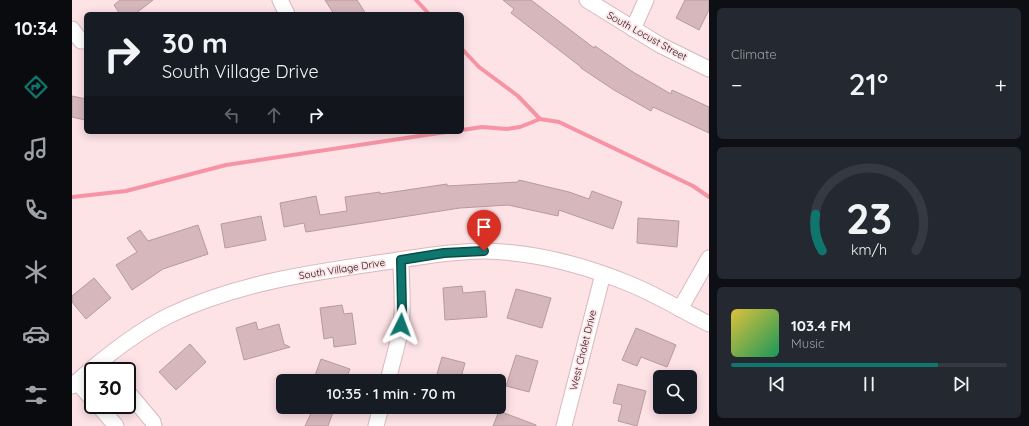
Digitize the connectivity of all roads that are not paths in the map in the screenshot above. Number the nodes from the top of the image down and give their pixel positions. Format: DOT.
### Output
graph roads {
  1 [pos="280,0"];
  2 [pos="587,0"];
  3 [pos="646,0"];
  4 [pos="285,12"];
  5 [pos="72,29"];
  6 [pos="633,29"];
  7 [pos="81,41"];
  8 [pos="709,69"];
  9 [pos="709,258"];
  10 [pos="401,260"];
  11 [pos="603,274"];
  12 [pos="680,309"];
  13 [pos="709,324"];
  14 [pos="108,362"];
  15 [pos="390,374"];
  16 [pos="84,378"];
  17 [pos="74,384"];
  18 [pos="84,392"];
  19 [pos="136,402"];
  20 [pos="106,414"];
  21 [pos="379,414"];
  22 [pos="116,426"];
  23 [pos="154,426"];
  24 [pos="376,426"];
  25 [pos="564,426"];
  1 -- 4 [label="street"];
  2 -- 6 [label="street, South Locust Street"];
  3 -- 6 [label="street"];
  5 -- 7 [label="street"];
  6 -- 8 [label="street, South Locust Street"];
  9 -- 12 [label="street"];
  10 -- 11 [label="street, South Village Drive"];
  10 -- 14 [label="street, South Village Drive"];
  10 -- 15 [label="street"];
  11 -- 12 [label="street, South Village Drive"];
  11 -- 25 [label="street, West Chalet Drive"];
  12 -- 13 [label="street, South Village Drive"];
  16 -- 17 [label="street, South Village Drive"];
  17 -- 18 [label="street, South Village Drive"];
  19 -- 23 [label="street"];
  20 -- 22 [label="street"];
  21 -- 24 [label="street"];
}
